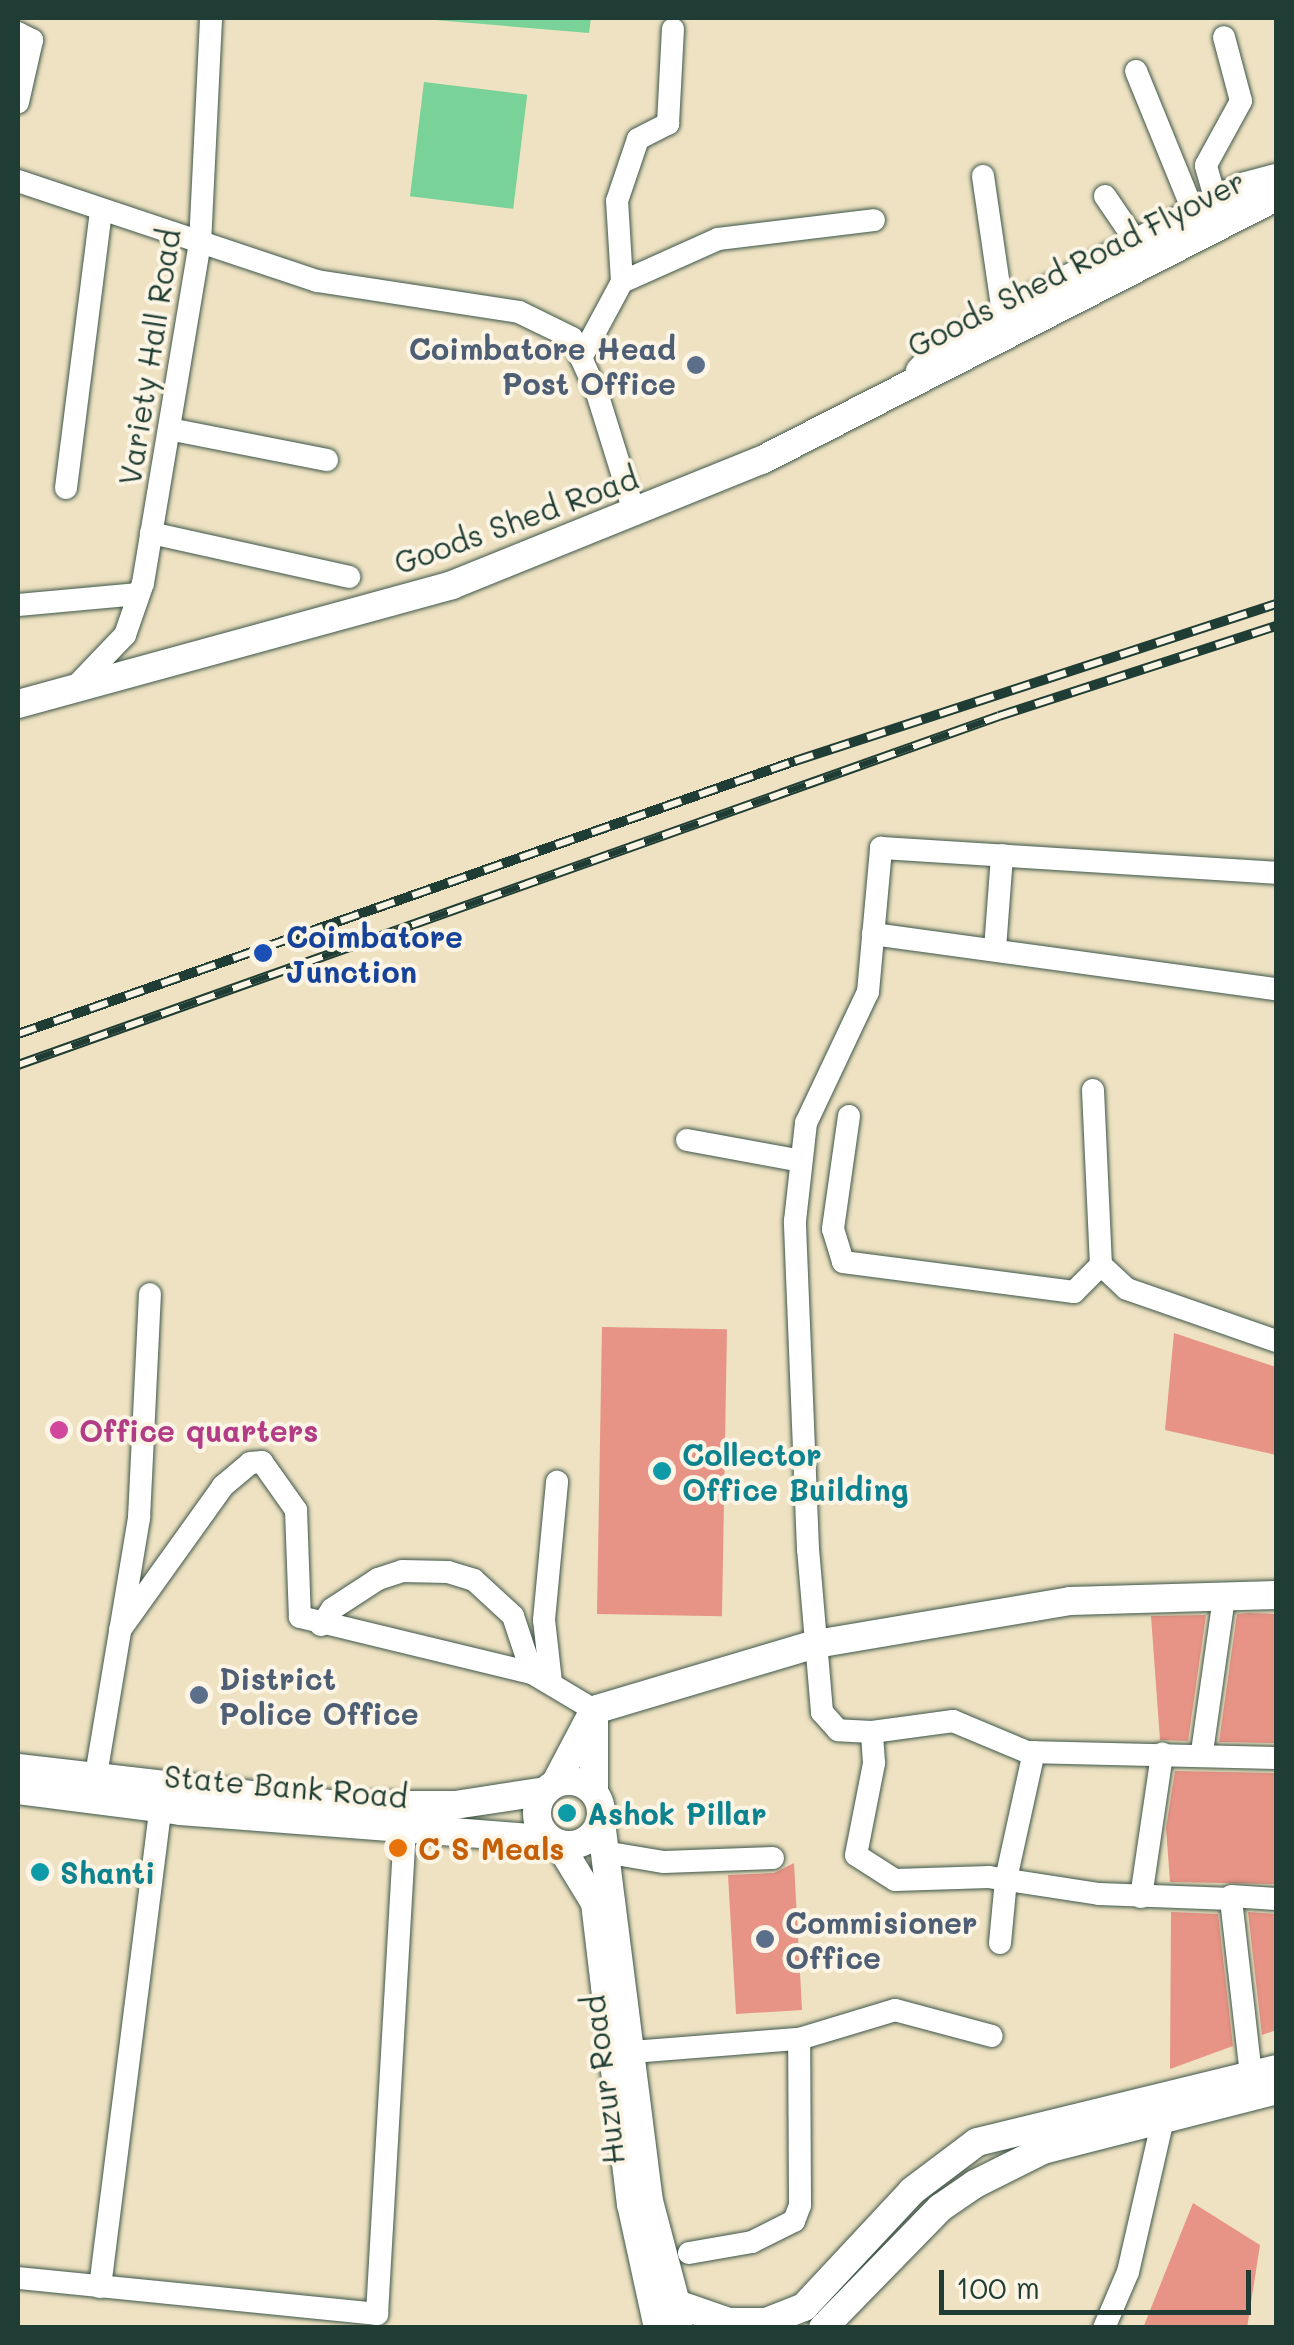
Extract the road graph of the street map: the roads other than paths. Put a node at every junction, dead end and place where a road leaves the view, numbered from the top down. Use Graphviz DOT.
graph roads {
  1 [pos="211,18"];
  2 [pos="673,29"];
  3 [pos="26,30"];
  4 [pos="1224,37"];
  5 [pos="1136,71"];
  6 [pos="18,102"];
  7 [pos="983,176"];
  8 [pos="1276,178"];
  9 [pos="18,181"];
  10 [pos="1105,196"];
  11 [pos="1276,196"];
  12 [pos="1205,207"];
  13 [pos="102,210"];
  14 [pos="1276,218"];
  15 [pos="874,220"];
  16 [pos="1137,243"];
  17 [pos="200,244"];
  18 [pos="622,282"];
  19 [pos="1003,313"];
  20 [pos="581,358"];
  21 [pos="905,386"];
  22 [pos="169,429"];
  23 [pos="328,460"];
  24 [pos="66,488"];
  25 [pos="634,512"];
  26 [pos="151,533"];
  27 [pos="349,576"];
  28 [pos="139,594"];
  29 [pos="18,605"];
  30 [pos="78,684"];
  31 [pos="18,704"];
  32 [pos="1002,855"];
  33 [pos="1276,873"];
  34 [pos="873,934"];
  35 [pos="994,949"];
  36 [pos="1276,989"];
  37 [pos="1093,1090"];
  38 [pos="848,1116"];
  39 [pos="687,1140"];
  40 [pos="802,1161"];
  41 [pos="1101,1264"];
  42 [pos="150,1294"];
  43 [pos="1276,1341"];
  44 [pos="558,1482"];
  45 [pos="1276,1596"];
  46 [pos="1224,1597"];
  47 [pos="321,1625"];
  48 [pos="120,1630"];
  49 [pos="816,1644"];
  50 [pos="542,1678"];
  51 [pos="594,1710"];
  52 [pos="872,1732"];
  53 [pos="1034,1752"];
  54 [pos="1202,1752"];
  55 [pos="1162,1754"];
  56 [pos="1276,1758"];
  57 [pos="18,1768"];
  58 [pos="95,1781"];
  59 [pos="550,1787"];
  60 [pos="18,1790"];
  61 [pos="594,1792"];
  62 [pos="160,1808"];
  63 [pos="601,1822"];
  64 [pos="405,1829"];
  65 [pos="554,1842"];
  66 [pos="604,1852"];
  67 [pos="772,1858"];
  68 [pos="1006,1879"];
  69 [pos="1231,1896"];
  70 [pos="1142,1897"];
  71 [pos="1276,1900"];
  72 [pos="1000,1943"];
  73 [pos="992,2036"];
  74 [pos="798,2039"];
  75 [pos="632,2052"];
  76 [pos="1264,2072"];
  77 [pos="1276,2090"];
  78 [pos="1164,2115"];
  79 [pos="689,2252"];
  80 [pos="18,2278"];
  81 [pos="100,2287"];
  82 [pos="679,2315"];
  83 [pos="813,2317"];
  84 [pos="658,2328"];
  85 [pos="779,2328"];
  86 [pos="1104,2328"];
  1 -- 17 [label="street, Variety Hall Road"];
  2 -- 18 [label="street"];
  3 -- 6 [label="street"];
  4 -- 12 [label="street"];
  5 -- 12 [label="street"];
  7 -- 19 [label="street"];
  8 -- 12 [label="main road"];
  9 -- 13 [label="street"];
  10 -- 16 [label="street"];
  11 -- 21 [label="main road, Goods Shed Road Flyover"];
  12 -- 16 [label="main road"];
  13 -- 17 [label="street"];
  13 -- 24 [label="street"];
  14 -- 21 [label="main road"];
  15 -- 18 [label="street"];
  16 -- 19 [label="main road"];
  17 -- 20 [label="street"];
  17 -- 22 [label="street, Variety Hall Road"];
  18 -- 20 [label="street"];
  19 -- 21 [label="main road"];
  20 -- 25 [label="street"];
  21 -- 25 [label="main road, Goods Shed Road"];
  22 -- 23 [label="street"];
  22 -- 26 [label="street, Variety Hall Road"];
  25 -- 30 [label="main road, Goods Shed Road"];
  26 -- 27 [label="street"];
  26 -- 28 [label="street, Variety Hall Road"];
  28 -- 29 [label="street"];
  28 -- 30 [label="street, Variety Hall Road"];
  30 -- 31 [label="main road, Goods Shed Road"];
  32 -- 33 [label="street"];
  32 -- 34 [label="street"];
  32 -- 35 [label="street"];
  34 -- 35 [label="street"];
  34 -- 40 [label="street"];
  35 -- 36 [label="street"];
  37 -- 41 [label="street"];
  38 -- 41 [label="street"];
  39 -- 40 [label="street"];
  40 -- 49 [label="street"];
  41 -- 43 [label="street"];
  42 -- 48 [label="street"];
  44 -- 50 [label="street"];
  45 -- 46 [label="main road"];
  46 -- 49 [label="main road"];
  46 -- 54 [label="street"];
  47 -- 48 [label="street"];
  47 -- 50 [label="street"];
  47 -- 50 [label="street"];
  48 -- 58 [label="street"];
  49 -- 51 [label="main road"];
  49 -- 52 [label="street"];
  50 -- 51 [label="street"];
  51 -- 59 [label="main road"];
  51 -- 61 [label="main road"];
  52 -- 53 [label="street"];
  52 -- 68 [label="street"];
  53 -- 55 [label="street"];
  53 -- 68 [label="street"];
  54 -- 55 [label="street"];
  54 -- 56 [label="street"];
  55 -- 70 [label="street"];
  57 -- 58 [label="main road, State Bank Road"];
  58 -- 59 [label="main road, State Bank Road"];
  59 -- 61 [label="main road"];
  59 -- 65 [label="main road"];
  60 -- 62 [label="main road, State Bank Road"];
  61 -- 63 [label="main road"];
  62 -- 64 [label="main road, State Bank Road"];
  62 -- 81 [label="street"];
  63 -- 65 [label="main road"];
  63 -- 66 [label="main road, Huzur Road"];
  64 -- 65 [label="main road, State Bank Road"];
  64 -- 81 [label="street"];
  65 -- 84 [label="main road, Huzur Road"];
  66 -- 67 [label="street"];
  66 -- 75 [label="main road, Huzur Road"];
  68 -- 70 [label="street"];
  68 -- 72 [label="street"];
  69 -- 71 [label="street"];
  70 -- 76 [label="street"];
  73 -- 74 [label="street"];
  74 -- 75 [label="street"];
  74 -- 79 [label="street"];
  75 -- 82 [label="main road, Huzur Road"];
  76 -- 83 [label="main road"];
  77 -- 78 [label="main road"];
  78 -- 83 [label="main road"];
  78 -- 86 [label="street"];
  80 -- 81 [label="street"];
  82 -- 83 [label="main road"];
  83 -- 85 [label="main road"];
}
